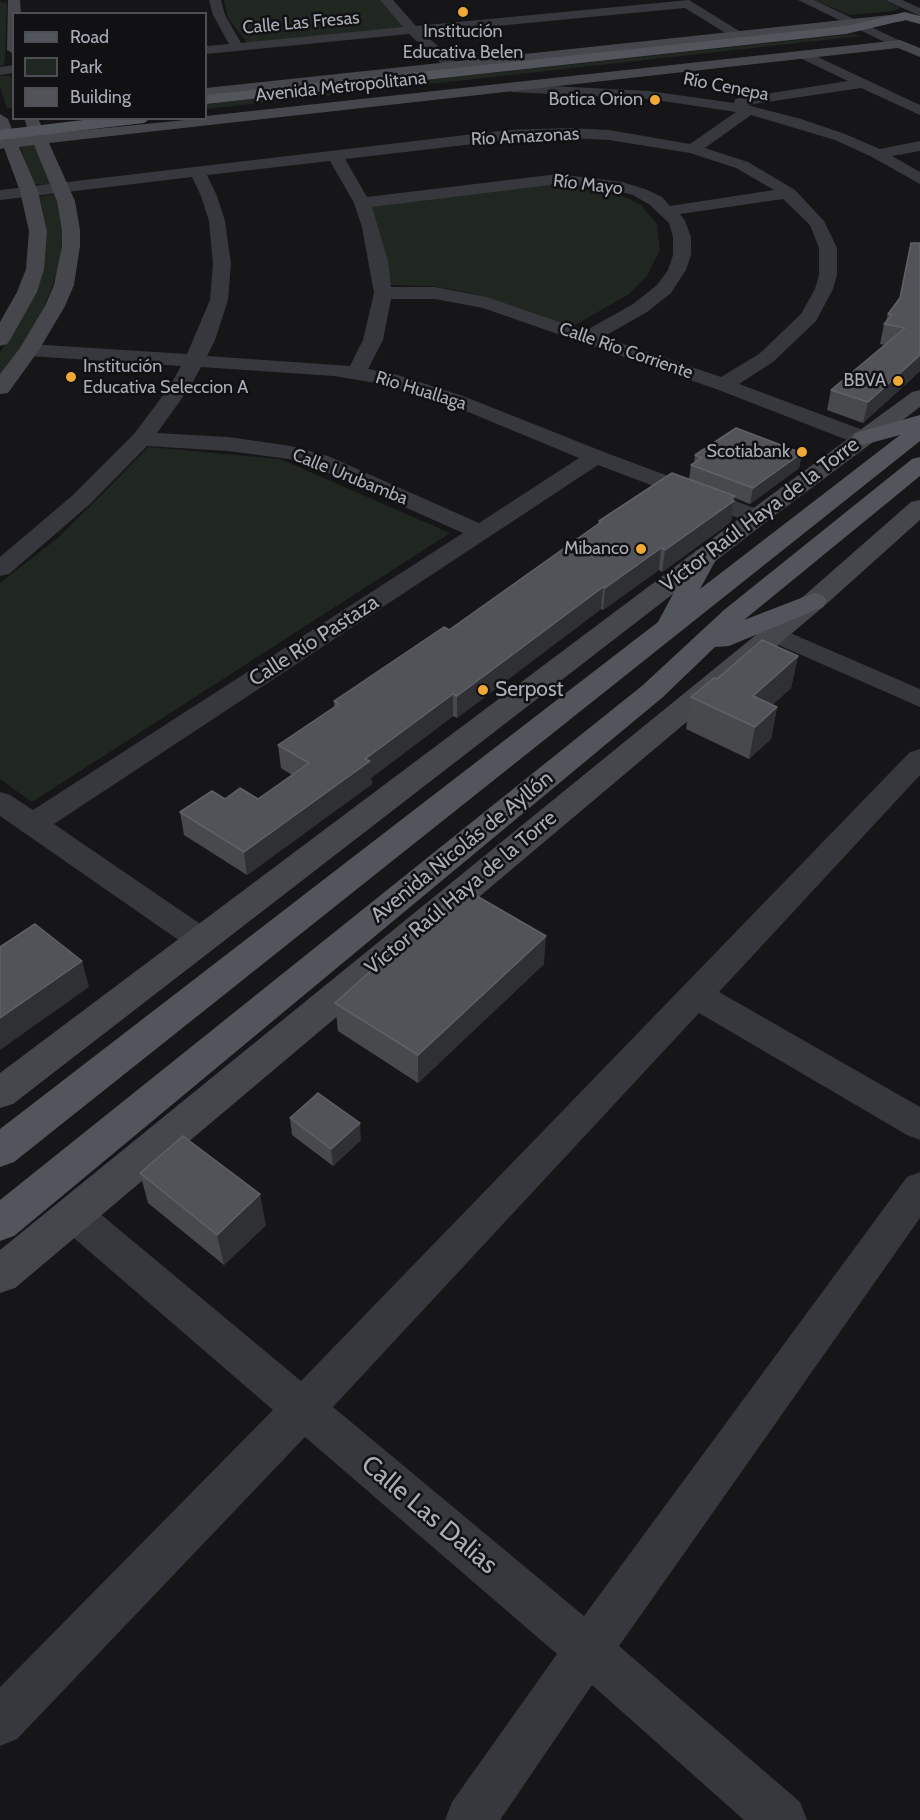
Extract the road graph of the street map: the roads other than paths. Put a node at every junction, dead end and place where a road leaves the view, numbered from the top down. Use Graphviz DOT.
graph roads {
  1 [pos="215,0"];
  2 [pos="386,0"];
  3 [pos="663,0"];
  4 [pos="804,0"];
  5 [pos="891,0"];
  6 [pos="683,2"];
  7 [pos="920,14"];
  8 [pos="219,15"];
  9 [pos="207,16"];
  10 [pos="902,17"];
  11 [pos="857,24"];
  12 [pos="410,27"];
  13 [pos="920,28"];
  14 [pos="737,34"];
  15 [pos="893,38"];
  16 [pos="920,39"];
  17 [pos="237,47"];
  18 [pos="207,50"];
  19 [pos="920,53"];
  20 [pos="806,55"];
  21 [pos="451,65"];
  22 [pos="863,83"];
  23 [pos="512,88"];
  24 [pos="207,92"];
  25 [pos="207,100"];
  26 [pos="722,105"];
  27 [pos="749,110"];
  28 [pos="920,111"];
  29 [pos="207,112"];
  30 [pos="207,112"];
  31 [pos="99,120"];
  32 [pos="113,120"];
  33 [pos="35,125"];
  34 [pos="3,127"];
  35 [pos="920,146"];
  36 [pos="693,149"];
  37 [pos="878,154"];
  38 [pos="335,156"];
  39 [pos="197,172"];
  40 [pos="920,179"];
  41 [pos="61,188"];
  42 [pos="29,191"];
  43 [pos="789,193"];
  44 [pos="0,195"];
  45 [pos="362,203"];
  46 [pos="668,211"];
  47 [pos="383,293"];
  48 [pos="588,337"];
  49 [pos="0,340"];
  50 [pos="29,350"];
  51 [pos="194,361"];
  52 [pos="357,372"];
  53 [pos="723,385"];
  54 [pos="0,388"];
  55 [pos="920,397"];
  56 [pos="920,422"];
  57 [pos="920,430"];
  58 [pos="863,438"];
  59 [pos="142,439"];
  60 [pos="596,457"];
  61 [pos="920,464"];
  62 [pos="920,507"];
  63 [pos="757,517"];
  64 [pos="480,532"];
  65 [pos="705,556"];
  66 [pos="0,569"];
  67 [pos="814,601"];
  68 [pos="663,632"];
  69 [pos="774,634"];
  70 [pos="698,649"];
  71 [pos="920,699"];
  72 [pos="920,758"];
  73 [pos="0,802"];
  74 [pos="33,824"];
  75 [pos="201,940"];
  76 [pos="695,994"];
  77 [pos="0,1093"];
  78 [pos="920,1125"];
  79 [pos="0,1150"];
  80 [pos="920,1188"];
  81 [pos="73,1214"];
  82 [pos="0,1224"];
  83 [pos="0,1275"];
  84 [pos="303,1408"];
  85 [pos="588,1650"];
  86 [pos="0,1722"];
  87 [pos="470,1820"];
  88 [pos="782,1820"];
  1 -- 8 [label="street"];
  2 -- 12 [label="street"];
  3 -- 12 [label="street, Calle Las Fresas"];
  4 -- 11 [label="street"];
  5 -- 7 [label="street"];
  6 -- 12 [label="street, Calle Las Fresas"];
  6 -- 14 [label="street"];
  7 -- 10 [label="main road"];
  8 -- 9 [label="street"];
  8 -- 17 [label="street"];
  10 -- 11 [label="street, Avenida Metropolitana"];
  11 -- 14 [label="street, Avenida Metropolitana"];
  11 -- 15 [label="street"];
  11 -- 25 [label="main road, Avenida Metropolitana"];
  12 -- 17 [label="street, Calle Las Fresas"];
  12 -- 21 [label="street"];
  13 -- 15 [label="main road, Avenida Metropolitana"];
  14 -- 21 [label="street, Avenida Metropolitana"];
  15 -- 16 [label="main road"];
  15 -- 19 [label="street"];
  15 -- 20 [label="street, Avenida Metropolitana"];
  15 -- 29 [label="main road, Avenida Metropolitana"];
  17 -- 18 [label="street, Calle Las Fresas"];
  20 -- 22 [label="street"];
  20 -- 23 [label="street, Avenida Metropolitana"];
  21 -- 24 [label="street, Avenida Metropolitana"];
  22 -- 26 [label="street"];
  22 -- 28 [label="street"];
  23 -- 26 [label="street, Río Cenepa"];
  23 -- 30 [label="street, Avenida Metropolitana"];
  26 -- 27 [label="street, Río Cenepa"];
  27 -- 36 [label="street"];
  27 -- 37 [label="street, Río Cenepa"];
  31 -- 33 [label="street, Avenida Metropolitana"];
  32 -- 33 [label="main road, Avenida Metropolitana"];
  33 -- 34 [label="street, Avenida Metropolitana"];
  33 -- 34 [label="main road, Avenida Metropolitana"];
  33 -- 41 [label="street"];
  34 -- 42 [label="street"];
  35 -- 37 [label="street"];
  36 -- 38 [label="street, Río Amazonas"];
  36 -- 43 [label="street, Río Amazonas"];
  37 -- 40 [label="street, Río Cenepa"];
  38 -- 39 [label="street, Río Amazonas"];
  38 -- 45 [label="street"];
  39 -- 41 [label="street, Río Amazonas"];
  39 -- 51 [label="street"];
  41 -- 42 [label="street, Río Amazonas"];
  41 -- 50 [label="street"];
  42 -- 44 [label="street, Río Amazonas"];
  42 -- 49 [label="street"];
  43 -- 46 [label="street"];
  43 -- 53 [label="street, Río Amazonas"];
  45 -- 46 [label="street, Río Mayo"];
  45 -- 47 [label="street"];
  46 -- 48 [label="street, Río Mayo"];
  47 -- 48 [label="street, Calle Río Corriente"];
  47 -- 52 [label="street"];
  48 -- 53 [label="street, Calle Río Corriente"];
  50 -- 51 [label="street, Rio Huallaga"];
  50 -- 54 [label="street"];
  51 -- 52 [label="street, Rio Huallaga"];
  51 -- 59 [label="street"];
  52 -- 60 [label="street, Rio Huallaga"];
  53 -- 58 [label="street, Calle Río Corriente"];
  55 -- 58 [label="street, Víctor Raúl Haya de la Torre"];
  56 -- 58 [label="main road"];
  57 -- 68 [label="main road"];
  58 -- 63 [label="street, Víctor Raúl Haya de la Torre"];
  59 -- 64 [label="street, Calle Urubamba"];
  59 -- 66 [label="street"];
  60 -- 63 [label="street, Rio Huallaga"];
  60 -- 64 [label="street, Calle Río Pastaza"];
  61 -- 70 [label="main road, Avenida Nicolás de Ayllón"];
  62 -- 67 [label="street, Víctor Raúl Haya de la Torre"];
  63 -- 65 [label="street, Víctor Raúl Haya de la Torre"];
  64 -- 74 [label="street, Calle Río Pastaza"];
  65 -- 68 [label="main road"];
  65 -- 75 [label="street, Víctor Raúl Haya de la Torre"];
  67 -- 69 [label="street, Víctor Raúl Haya de la Torre"];
  67 -- 70 [label="main road"];
  68 -- 79 [label="main road"];
  69 -- 71 [label="street"];
  69 -- 81 [label="street, Víctor Raúl Haya de la Torre"];
  70 -- 82 [label="main road, Avenida Nicolás de Ayllón"];
  72 -- 76 [label="street"];
  73 -- 74 [label="street"];
  74 -- 75 [label="street"];
  75 -- 77 [label="street, Víctor Raúl Haya de la Torre"];
  76 -- 78 [label="street"];
  76 -- 84 [label="street"];
  80 -- 85 [label="street"];
  81 -- 83 [label="street, Víctor Raúl Haya de la Torre"];
  81 -- 84 [label="street, Calle Las Dalias"];
  84 -- 85 [label="street, Calle Las Dalias"];
  84 -- 86 [label="street"];
  85 -- 87 [label="street"];
  85 -- 88 [label="street, Calle Las Dalias"];
}
